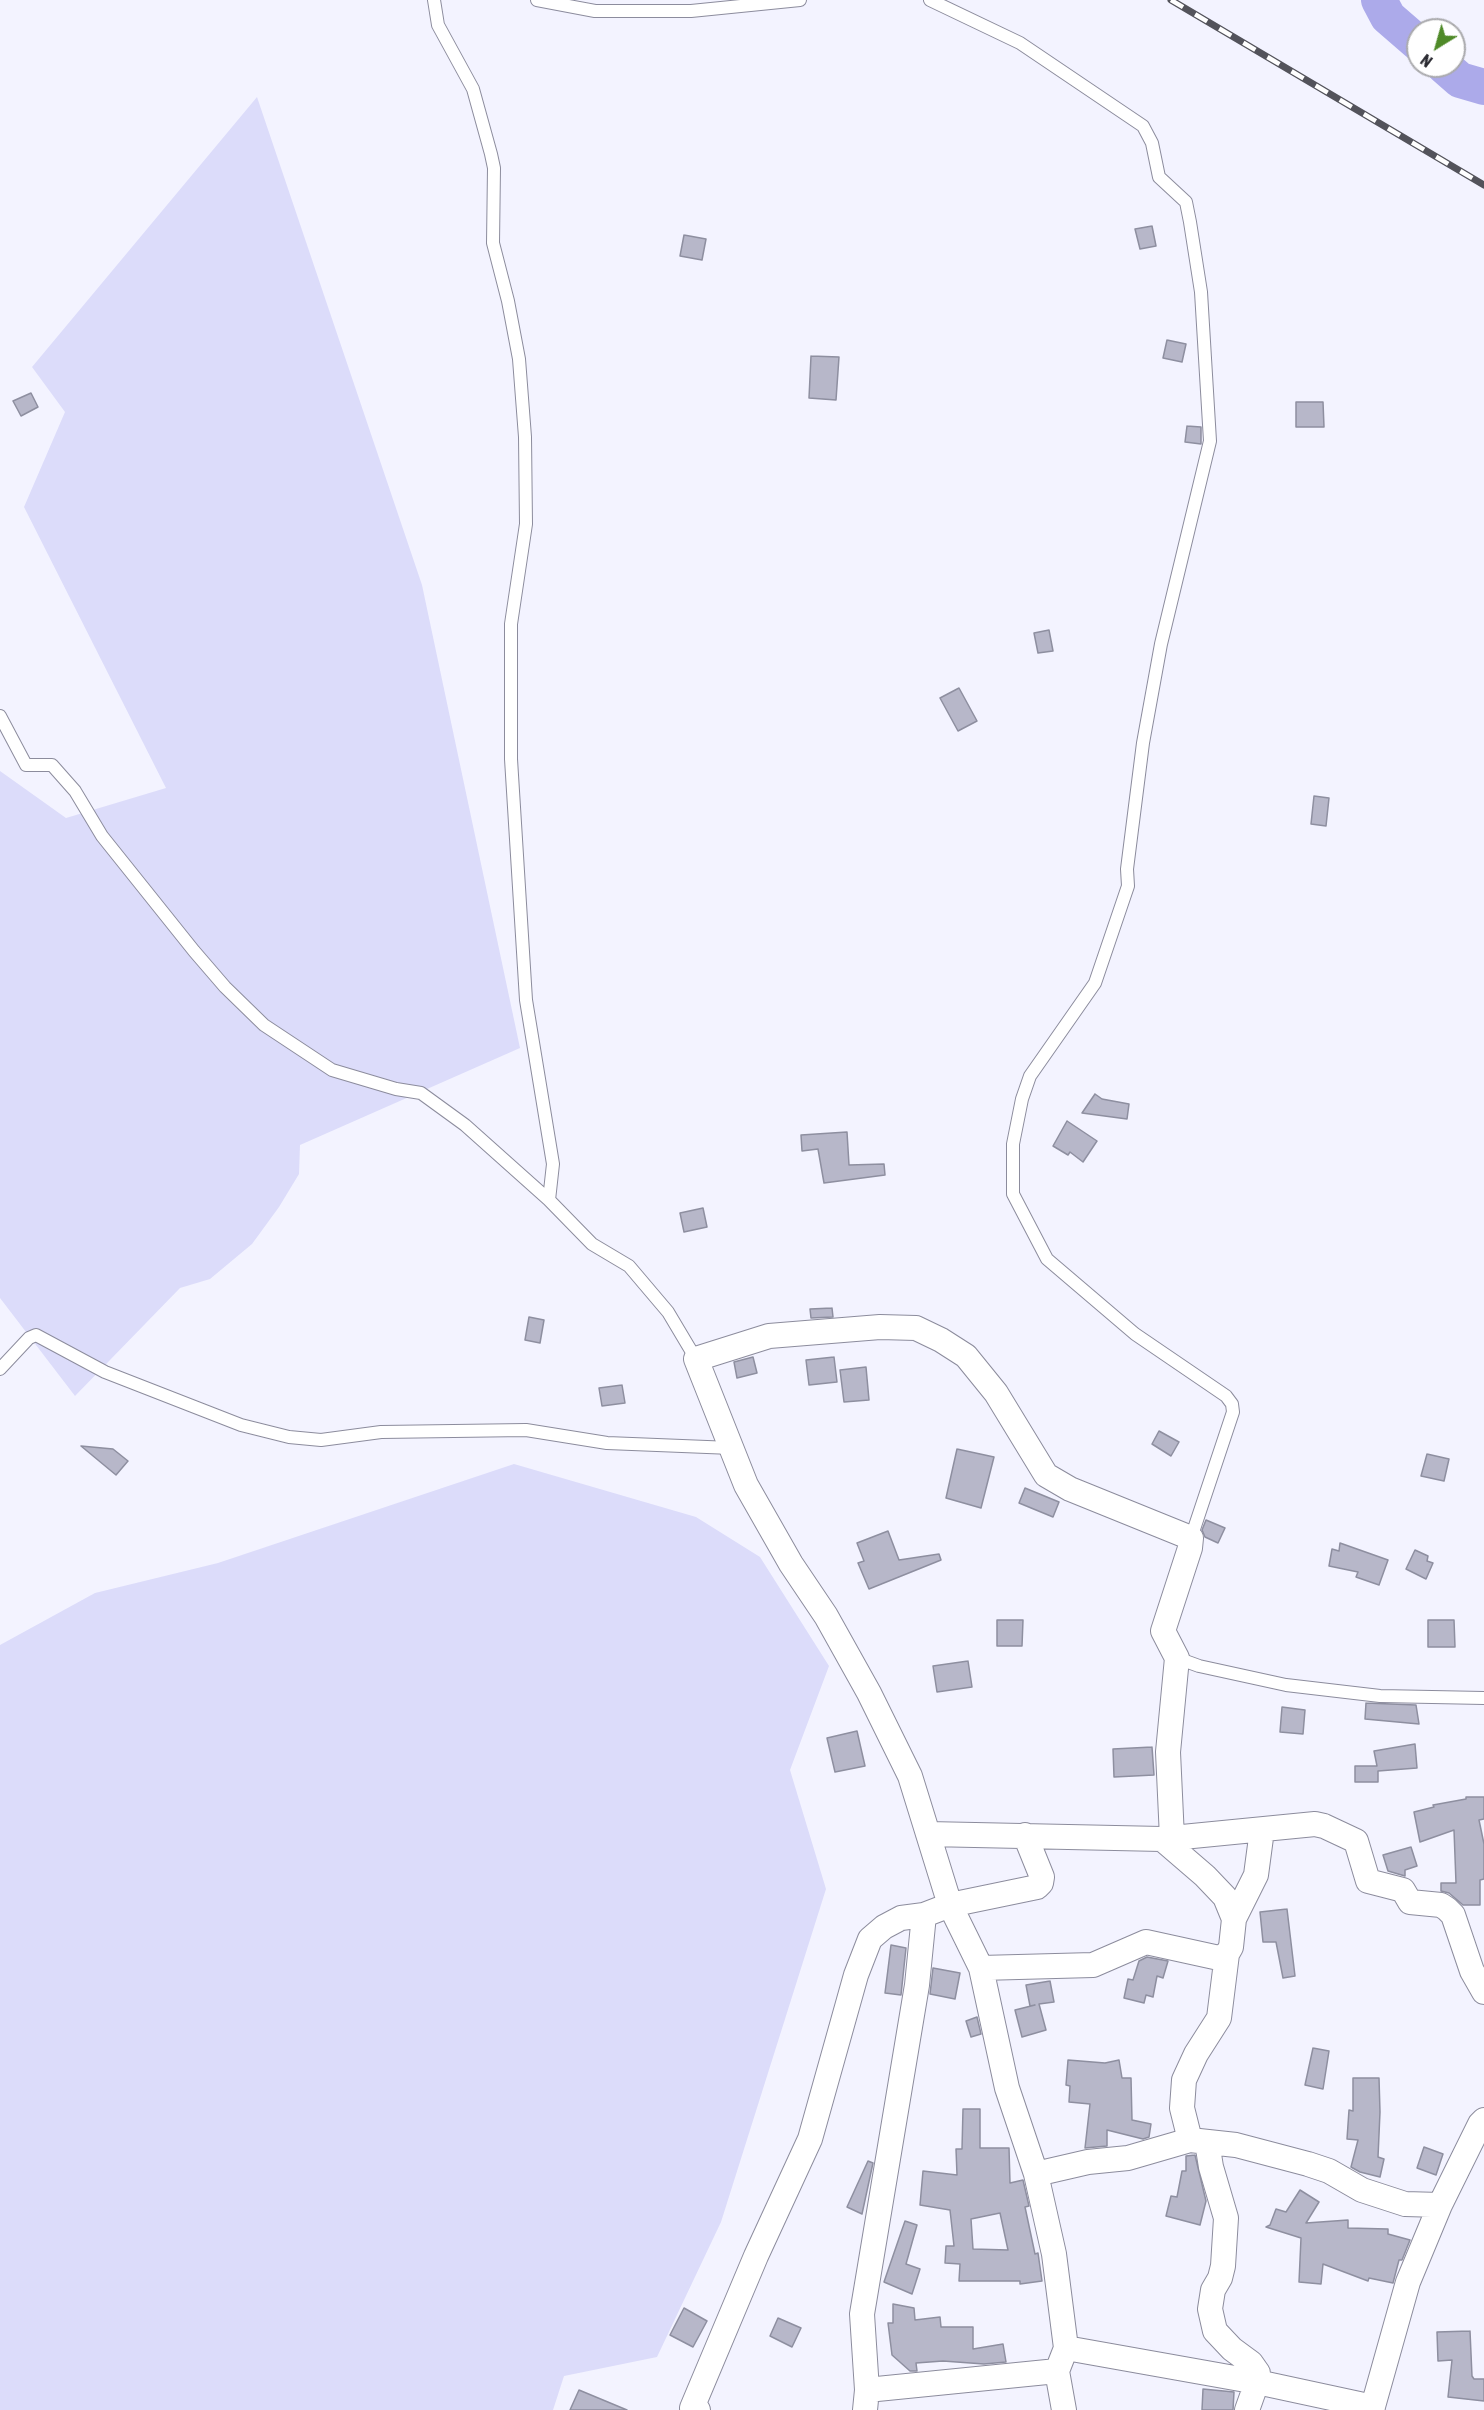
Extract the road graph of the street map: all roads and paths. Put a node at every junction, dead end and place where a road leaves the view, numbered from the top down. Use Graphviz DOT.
graph roads {
  1 [pos="434,0"];
  2 [pos="537,0"];
  3 [pos="800,0"];
  4 [pos="930,0"];
  5 [pos="0,716"];
  6 [pos="549,1200"];
  7 [pos="696,1359"];
  8 [pos="0,1369"];
  9 [pos="732,1448"];
  10 [pos="1191,1538"];
  11 [pos="1177,1658"];
  12 [pos="1484,1698"];
  13 [pos="1262,1830"];
  14 [pos="927,1834"];
  15 [pos="1025,1835"];
  16 [pos="1167,1838"];
  17 [pos="950,1905"];
  18 [pos="924,1915"];
  19 [pos="1234,1919"];
  20 [pos="1227,1954"];
  21 [pos="981,1968"];
  22 [pos="1484,1992"];
  23 [pos="1484,2120"];
  24 [pos="1198,2141"];
  25 [pos="1036,2174"];
  26 [pos="1440,2205"];
  27 [pos="1066,2348"];
  28 [pos="1057,2371"];
  29 [pos="1257,2382"];
  30 [pos="866,2400"];
  31 [pos="1373,2408"];
  32 [pos="698,2410"];
  33 [pos="1064,2410"];
  34 [pos="1247,2410"];
  1 -- 6 [label="lane"];
  2 -- 3 [label="lane"];
  4 -- 10 [label="lane"];
  5 -- 6 [label="lane"];
  6 -- 7 [label="lane"];
  7 -- 9 [label="street"];
  7 -- 10 [label="street"];
  8 -- 9 [label="lane"];
  9 -- 14 [label="street"];
  10 -- 11 [label="street"];
  11 -- 12 [label="lane"];
  11 -- 16 [label="street"];
  13 -- 16 [label="street"];
  13 -- 19 [label="street"];
  13 -- 22 [label="street"];
  14 -- 15 [label="street"];
  14 -- 17 [label="street"];
  15 -- 16 [label="street"];
  15 -- 17 [label="street"];
  16 -- 19 [label="street"];
  17 -- 18 [label="street"];
  17 -- 21 [label="street"];
  18 -- 30 [label="street"];
  18 -- 32 [label="street"];
  19 -- 20 [label="street"];
  20 -- 21 [label="street"];
  20 -- 24 [label="street"];
  21 -- 25 [label="street"];
  23 -- 26 [label="street"];
  24 -- 25 [label="street"];
  24 -- 26 [label="street"];
  24 -- 29 [label="street"];
  25 -- 27 [label="street"];
  26 -- 31 [label="street"];
  27 -- 28 [label="street"];
  27 -- 29 [label="street"];
  28 -- 30 [label="street"];
  28 -- 33 [label="street"];
  29 -- 31 [label="street"];
  29 -- 34 [label="street"];
}
